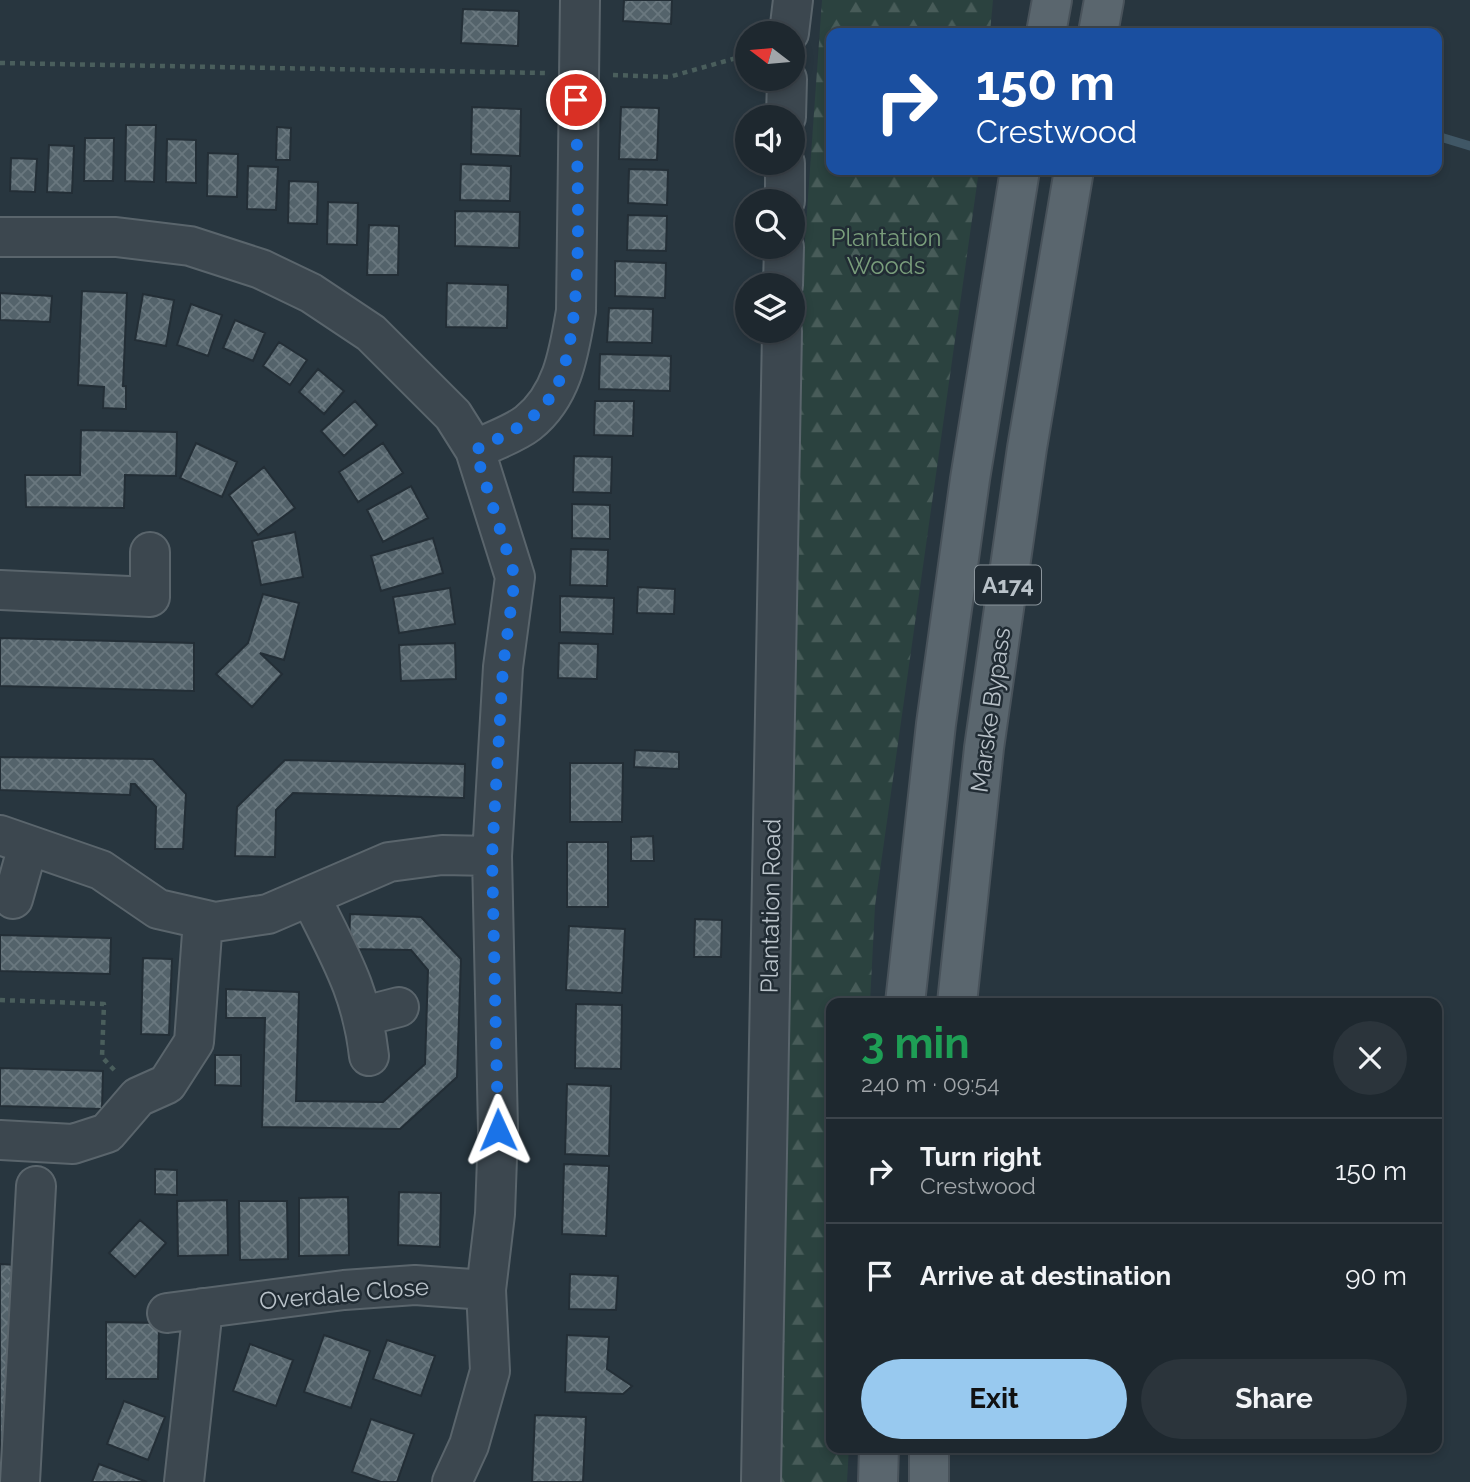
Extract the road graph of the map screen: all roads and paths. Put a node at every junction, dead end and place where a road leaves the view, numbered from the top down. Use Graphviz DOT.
graph roads {
  1 [pos="580,0"];
  2 [pos="793,0"];
  3 [pos="1052,0"];
  4 [pos="1104,0"];
  5 [pos="790,21"];
  6 [pos="1047,28"];
  7 [pos="1099,28"];
  8 [pos="735,58"];
  9 [pos="0,63"];
  10 [pos="577,74"];
  11 [pos="1019,175"];
  12 [pos="1073,175"];
  13 [pos="0,237"];
  14 [pos="782,343"];
  15 [pos="475,450"];
  16 [pos="150,552"];
  17 [pos="0,590"];
  18 [pos="14,840"];
  19 [pos="492,856"];
  20 [pos="311,898"];
  21 [pos="13,899"];
  22 [pos="202,920"];
  23 [pos="906,998"];
  24 [pos="958,998"];
  25 [pos="0,1000"];
  26 [pos="369,1056"];
  27 [pos="138,1097"];
  28 [pos="0,1140"];
  29 [pos="36,1186"];
  30 [pos="486,1290"];
  31 [pos="879,1453"];
  32 [pos="929,1453"];
  33 [pos="20,1482"];
  34 [pos="184,1482"];
  35 [pos="452,1482"];
  36 [pos="761,1482"];
  37 [pos="878,1482"];
  38 [pos="929,1482"];
  1 -- 10 [label="street"];
  2 -- 5 [label="street"];
  3 -- 6 [label="main road"];
  4 -- 7 [label="main road"];
  8 -- 10 [label="path"];
  9 -- 10 [label="path"];
  10 -- 15 [label="street"];
  11 -- 23 [label="main road, A174"];
  12 -- 24 [label="main road, Marske Bypass / A174"];
  13 -- 15 [label="street"];
  14 -- 36 [label="street, Plantation Road"];
  15 -- 19 [label="street"];
  16 -- 17 [label="street"];
  18 -- 21 [label="street"];
  18 -- 22 [label="street"];
  19 -- 20 [label="street"];
  19 -- 30 [label="street"];
  20 -- 22 [label="street"];
  20 -- 26 [label="street"];
  22 -- 27 [label="street"];
  25 -- 27 [label="path"];
  27 -- 28 [label="street"];
  29 -- 33 [label="street"];
  30 -- 34 [label="street, Overdale Close"];
  30 -- 35 [label="street"];
  31 -- 37 [label="main road"];
  32 -- 38 [label="main road"];
}
